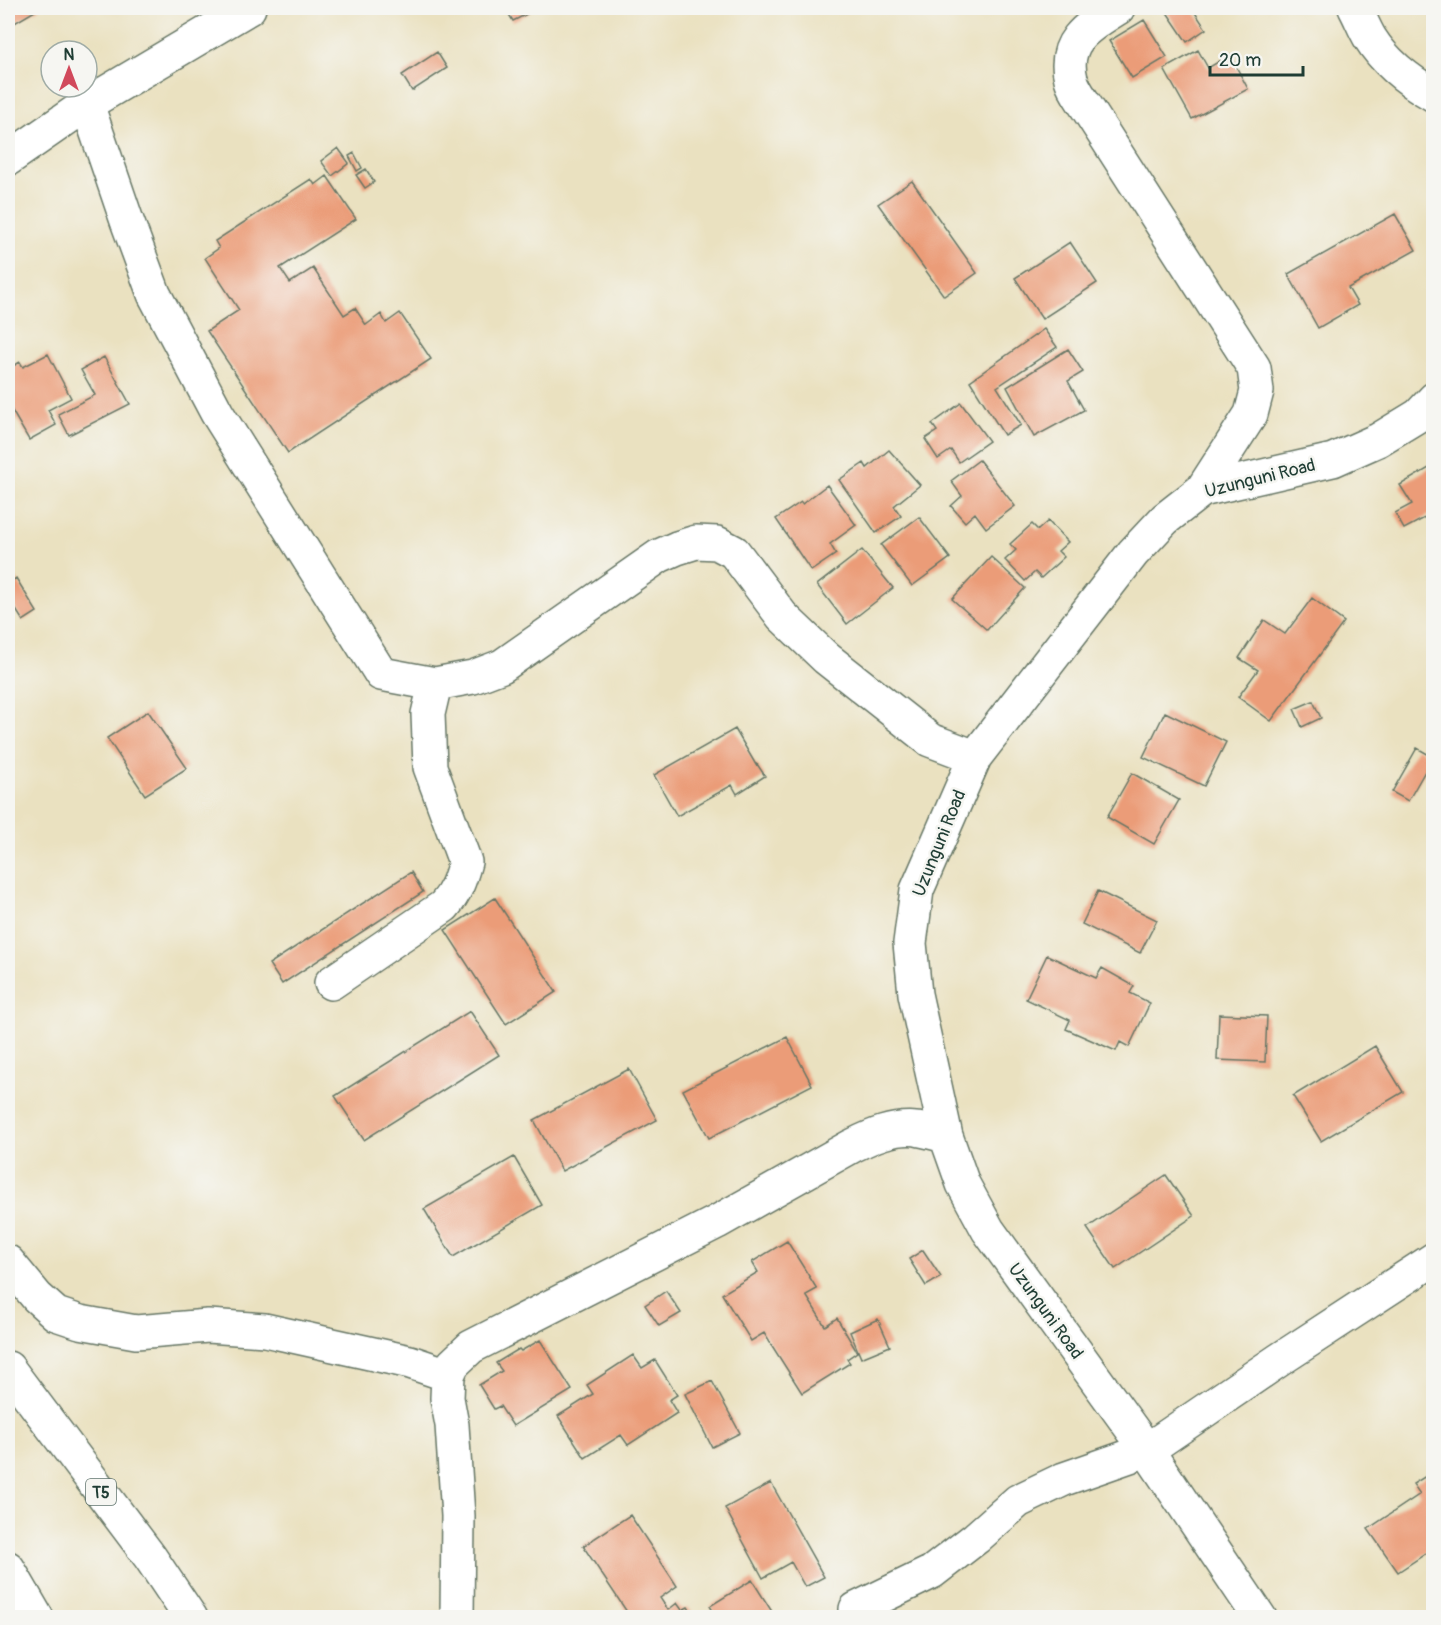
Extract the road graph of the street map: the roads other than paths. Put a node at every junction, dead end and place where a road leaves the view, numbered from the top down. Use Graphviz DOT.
graph roads {
  1 [pos="249,8"];
  2 [pos="1118,8"];
  3 [pos="1355,8"];
  4 [pos="1434,95"];
  5 [pos="87,105"];
  6 [pos="8,159"];
  7 [pos="1434,399"];
  8 [pos="1202,490"];
  9 [pos="435,684"];
  10 [pos="975,757"];
  11 [pos="331,983"];
  12 [pos="946,1136"];
  13 [pos="1434,1259"];
  14 [pos="8,1262"];
  15 [pos="8,1368"];
  16 [pos="448,1375"];
  17 [pos="1147,1450"];
  18 [pos="8,1568"];
  19 [pos="856,1609"];
  20 [pos="37,1617"];
  21 [pos="191,1617"];
  22 [pos="457,1617"];
  23 [pos="1260,1617"];
  1 -- 5 [label="main road"];
  2 -- 8 [label="main road"];
  3 -- 4 [label="main road"];
  5 -- 6 [label="main road"];
  5 -- 9 [label="main road"];
  7 -- 8 [label="main road, Uzunguni Road"];
  8 -- 10 [label="main road, Uzunguni Road"];
  9 -- 10 [label="main road"];
  9 -- 11 [label="main road"];
  10 -- 12 [label="main road, Uzunguni Road"];
  12 -- 16 [label="main road"];
  12 -- 17 [label="main road, Uzunguni Road"];
  13 -- 17 [label="main road"];
  14 -- 16 [label="main road"];
  15 -- 21 [label="main road, T5"];
  16 -- 22 [label="main road"];
  17 -- 19 [label="main road"];
  17 -- 23 [label="main road, Uzunguni Road"];
  18 -- 20 [label="main road"];
}
